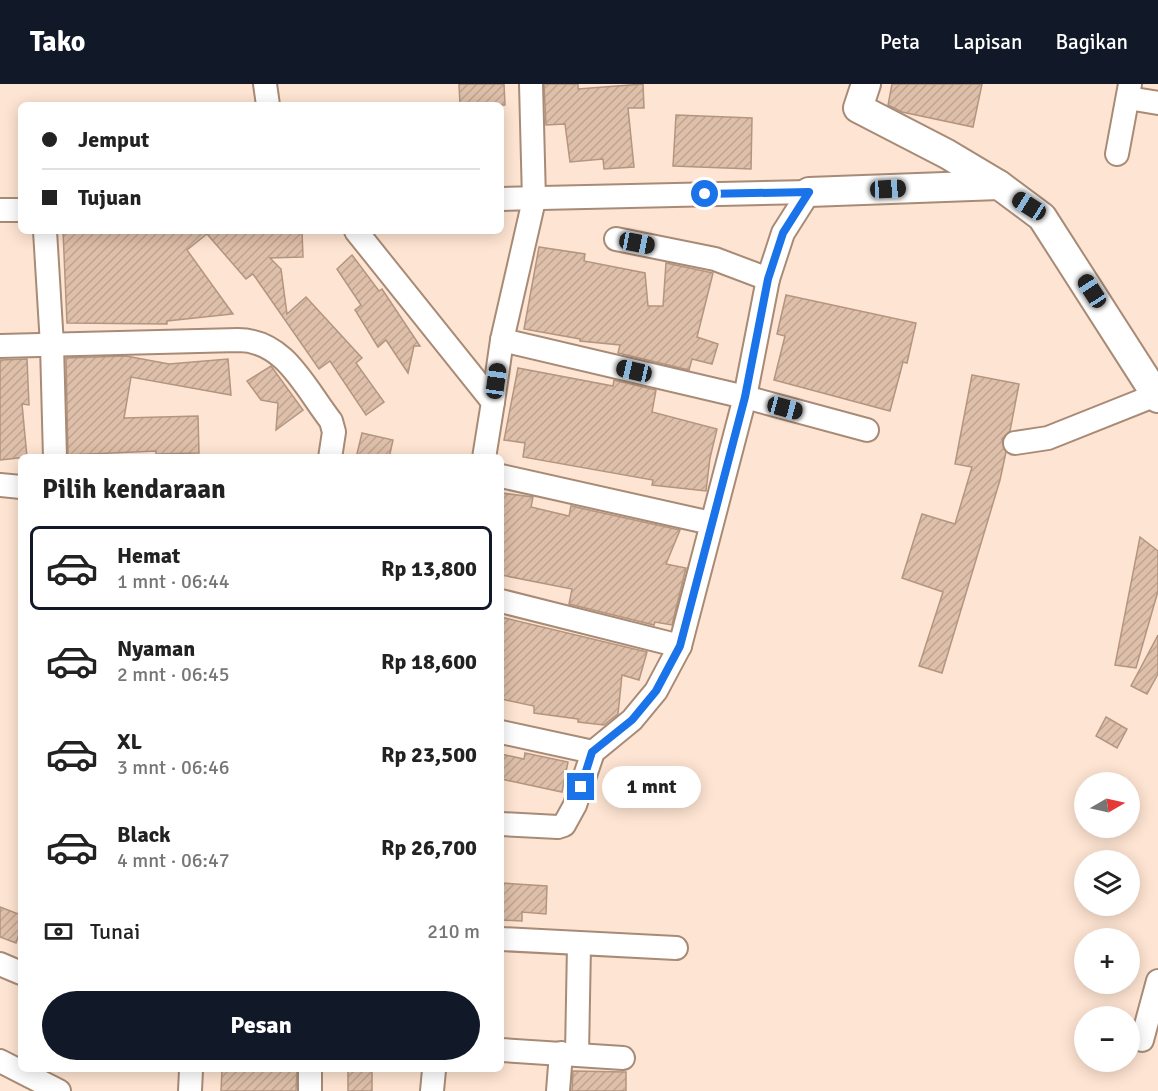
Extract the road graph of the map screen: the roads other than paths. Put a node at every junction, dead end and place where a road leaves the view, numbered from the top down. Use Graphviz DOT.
graph roads {
  1 [pos="265,84"];
  2 [pos="531,84"];
  3 [pos="866,84"];
  4 [pos="1129,91"];
  5 [pos="268,102"];
  6 [pos="1158,103"];
  7 [pos="1117,154"];
  8 [pos="999,184"];
  9 [pos="809,192"];
  10 [pos="504,199"];
  11 [pos="534,200"];
  12 [pos="0,210"];
  13 [pos="18,210"];
  14 [pos="45,234"];
  15 [pos="358,234"];
  16 [pos="616,239"];
  17 [pos="768,279"];
  18 [pos="502,340"];
  19 [pos="52,345"];
  20 [pos="0,346"];
  21 [pos="745,397"];
  22 [pos="1157,397"];
  23 [pos="493,402"];
  24 [pos="867,430"];
  25 [pos="1015,443"];
  26 [pos="55,454"];
  27 [pos="331,454"];
  28 [pos="485,454"];
  29 [pos="504,477"];
  30 [pos="0,485"];
  31 [pos="18,487"];
  32 [pos="711,523"];
  33 [pos="504,602"];
  34 [pos="680,646"];
  35 [pos="504,733"];
  36 [pos="592,752"];
  37 [pos="504,824"];
  38 [pos="504,939"];
  39 [pos="579,945"];
  40 [pos="676,948"];
  41 [pos="0,964"];
  42 [pos="18,972"];
  43 [pos="1158,981"];
  44 [pos="1142,1040"];
  45 [pos="504,1050"];
  46 [pos="569,1053"];
  47 [pos="623,1058"];
  48 [pos="0,1061"];
  49 [pos="18,1070"];
  50 [pos="22,1072"];
  51 [pos="191,1072"];
  52 [pos="310,1072"];
  53 [pos="434,1072"];
  54 [pos="59,1091"];
  55 [pos="190,1091"];
  56 [pos="310,1091"];
  57 [pos="432,1091"];
  58 [pos="558,1091"];
  1 -- 5 [label="street"];
  2 -- 11 [label="street"];
  3 -- 8 [label="street"];
  4 -- 6 [label="street"];
  4 -- 7 [label="street"];
  8 -- 9 [label="street"];
  8 -- 22 [label="street"];
  9 -- 11 [label="street"];
  9 -- 17 [label="street"];
  10 -- 11 [label="street"];
  11 -- 18 [label="street"];
  12 -- 13 [label="street"];
  14 -- 19 [label="street"];
  15 -- 23 [label="street"];
  16 -- 17 [label="street"];
  17 -- 21 [label="street"];
  18 -- 21 [label="street"];
  18 -- 23 [label="street"];
  19 -- 20 [label="street"];
  19 -- 26 [label="street"];
  19 -- 27 [label="street"];
  21 -- 24 [label="street"];
  21 -- 32 [label="street"];
  22 -- 25 [label="street"];
  23 -- 28 [label="street"];
  29 -- 32 [label="street"];
  30 -- 31 [label="street"];
  32 -- 34 [label="street"];
  33 -- 34 [label="street"];
  34 -- 36 [label="street"];
  35 -- 36 [label="street"];
  36 -- 37 [label="street"];
  38 -- 39 [label="street"];
  39 -- 40 [label="street"];
  39 -- 46 [label="street"];
  41 -- 42 [label="street"];
  43 -- 44 [label="street"];
  45 -- 46 [label="street"];
  46 -- 47 [label="street"];
  46 -- 58 [label="street"];
  48 -- 49 [label="street"];
  50 -- 54 [label="street"];
  51 -- 55 [label="street"];
  52 -- 56 [label="street"];
  53 -- 57 [label="street"];
}
